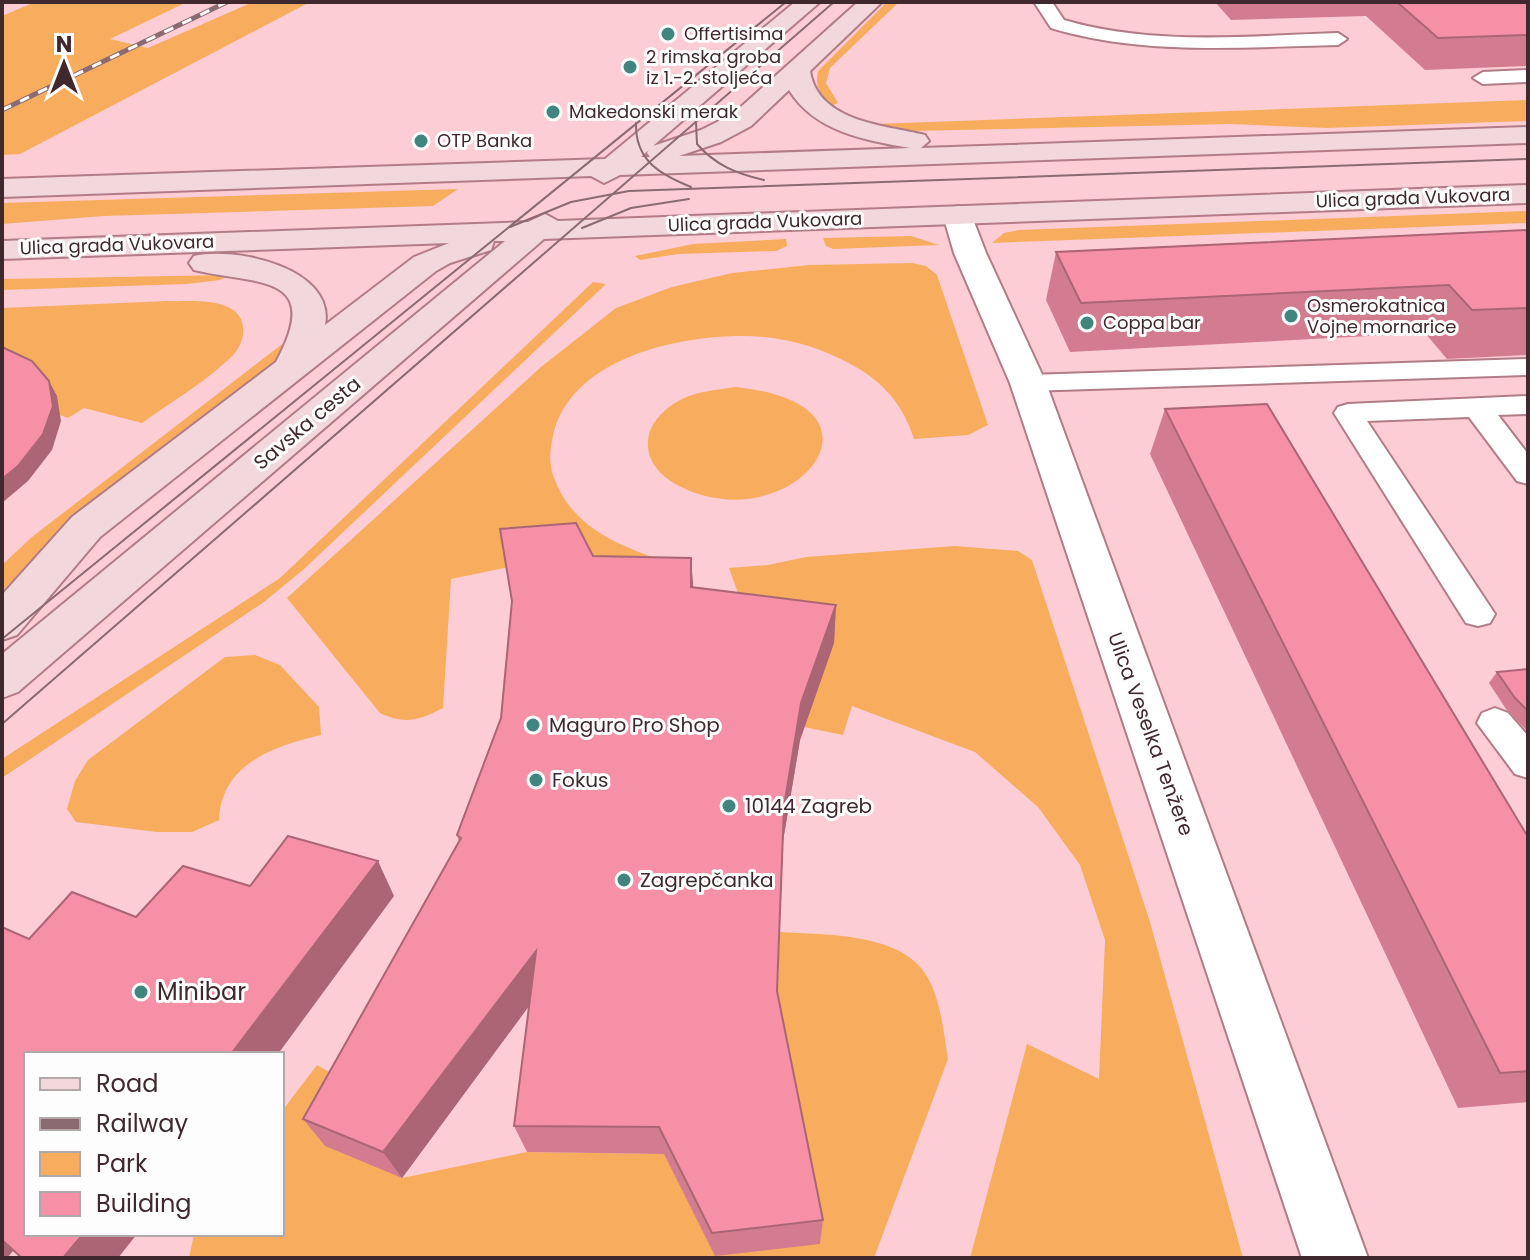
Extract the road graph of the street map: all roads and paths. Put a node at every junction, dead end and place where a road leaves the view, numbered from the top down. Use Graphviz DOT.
graph roads {
  1 [pos="809,2"];
  2 [pos="871,2"];
  3 [pos="1043,2"];
  4 [pos="1338,39"];
  5 [pos="797,69"];
  6 [pos="1528,76"];
  7 [pos="1483,78"];
  8 [pos="1528,135"];
  9 [pos="1008,154"];
  10 [pos="613,167"];
  11 [pos="2,188"];
  12 [pos="1528,194"];
  13 [pos="958,215"];
  14 [pos="537,230"];
  15 [pos="80,247"];
  16 [pos="2,250"];
  17 [pos="1528,367"];
  18 [pos="289,369"];
  19 [pos="1028,383"];
  20 [pos="1528,405"];
  21 [pos="1477,408"];
  22 [pos="1528,474"];
  23 [pos="1478,614"];
  24 [pos="2,624"];
  25 [pos="2,680"];
  26 [pos="1495,723"];
  27 [pos="1528,763"];
  28 [pos="1335,1258"];
  1 -- 10 [label="main road, Savska cesta"];
  2 -- 5 [label="main road, Savska cesta"];
  3 -- 4 [label="lane"];
  5 -- 9 [label="main road"];
  5 -- 10 [label="main road, Savska cesta"];
  6 -- 7 [label="lane"];
  8 -- 9 [label="main road"];
  9 -- 10 [label="main road"];
  10 -- 11 [label="main road"];
  10 -- 14 [label="main road, Savska cesta"];
  12 -- 13 [label="main road, Ulica grada Vukovara"];
  13 -- 14 [label="main road, Ulica grada Vukovara"];
  13 -- 19 [label="street, Ulica Veselka Tenžere"];
  14 -- 15 [label="main road, Ulica grada Vukovara"];
  14 -- 18 [label="main road"];
  14 -- 25 [label="main road, Savska cesta"];
  15 -- 16 [label="main road, Ulica grada Vukovara"];
  15 -- 18 [label="main road"];
  17 -- 19 [label="lane"];
  18 -- 24 [label="main road"];
  19 -- 28 [label="street, Ulica Veselka Tenžere"];
  20 -- 21 [label="lane"];
  21 -- 22 [label="lane"];
  21 -- 23 [label="lane"];
  26 -- 27 [label="lane"];
}
